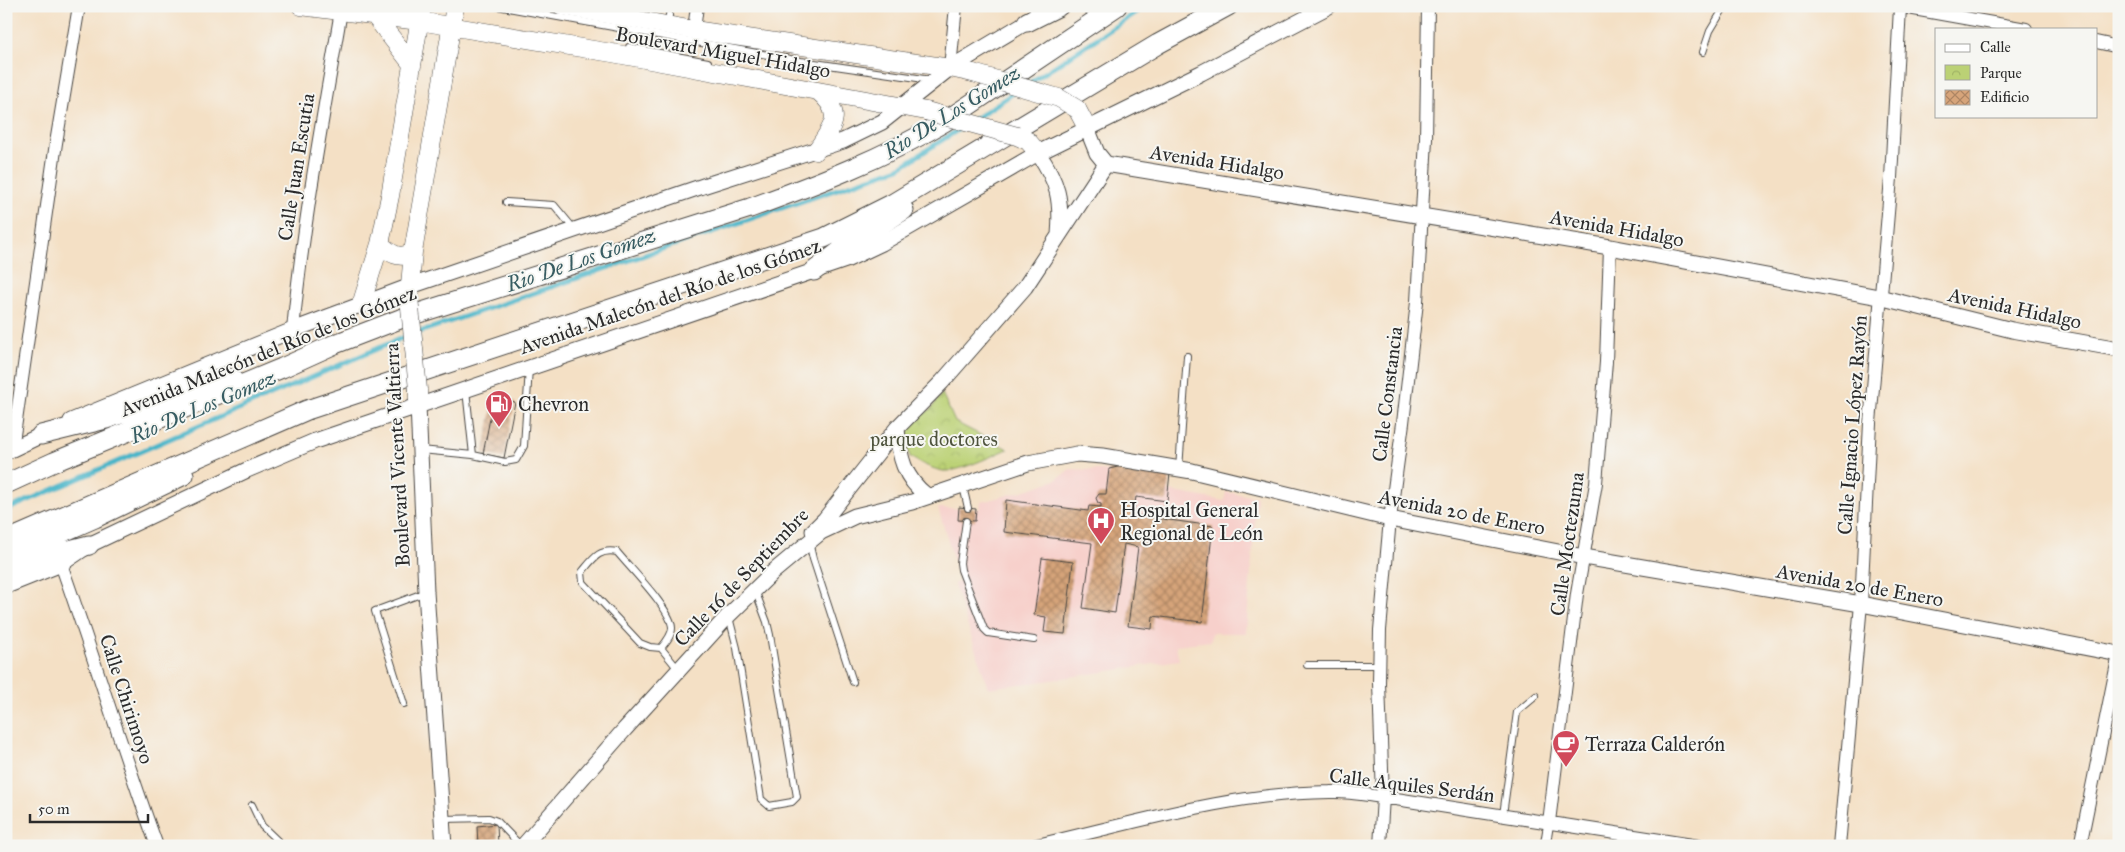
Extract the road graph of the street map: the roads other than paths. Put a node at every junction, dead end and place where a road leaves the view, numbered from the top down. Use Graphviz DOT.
graph roads {
  1 [pos="79,6"];
  2 [pos="301,6"];
  3 [pos="497,6"];
  4 [pos="562,6"];
  5 [pos="670,6"];
  6 [pos="696,6"];
  7 [pos="956,6"];
  8 [pos="1045,6"];
  9 [pos="1059,6"];
  10 [pos="1117,6"];
  11 [pos="1228,6"];
  12 [pos="1329,6"];
  13 [pos="1428,6"];
  14 [pos="1724,6"];
  15 [pos="1898,7"];
  16 [pos="392,10"];
  17 [pos="342,11"];
  18 [pos="420,14"];
  19 [pos="374,15"];
  20 [pos="453,18"];
  21 [pos="1027,22"];
  22 [pos="668,26"];
  23 [pos="2020,28"];
  24 [pos="694,30"];
  25 [pos="539,33"];
  26 [pos="2098,42"];
  27 [pos="2119,46"];
  28 [pos="625,47"];
  29 [pos="1703,52"];
  30 [pos="411,63"];
  31 [pos="720,64"];
  32 [pos="950,68"];
  33 [pos="758,72"];
  34 [pos="935,80"];
  35 [pos="818,91"];
  36 [pos="907,103"];
  37 [pos="1087,128"];
  38 [pos="1010,136"];
  39 [pos="816,151"];
  40 [pos="1038,152"];
  41 [pos="1106,164"];
  42 [pos="506,202"];
  43 [pos="1421,215"];
  44 [pos="575,230"];
  45 [pos="1059,237"];
  46 [pos="380,244"];
  47 [pos="1610,247"];
  48 [pos="414,252"];
  49 [pos="814,271"];
  50 [pos="408,292"];
  51 [pos="1879,298"];
  52 [pos="361,305"];
  53 [pos="293,330"];
  54 [pos="2119,349"];
  55 [pos="1187,356"];
  56 [pos="282,368"];
  57 [pos="529,368"];
  58 [pos="466,389"];
  59 [pos="418,398"];
  60 [pos="897,428"];
  61 [pos="41,434"];
  62 [pos="222,446"];
  63 [pos="421,450"];
  64 [pos="9,451"];
  65 [pos="473,455"];
  66 [pos="1179,468"];
  67 [pos="6,484"];
  68 [pos="962,485"];
  69 [pos="928,496"];
  70 [pos="968,508"];
  71 [pos="1390,519"];
  72 [pos="966,520"];
  73 [pos="6,541"];
  74 [pos="809,541"];
  75 [pos="89,545"];
  76 [pos="6,557"];
  77 [pos="1584,557"];
  78 [pos="61,564"];
  79 [pos="6,573"];
  80 [pos="6,586"];
  81 [pos="755,589"];
  82 [pos="426,592"];
  83 [pos="1861,604"];
  84 [pos="728,616"];
  85 [pos="1034,640"];
  86 [pos="661,648"];
  87 [pos="2119,654"];
  88 [pos="1379,665"];
  89 [pos="1308,666"];
  90 [pos="679,670"];
  91 [pos="853,682"];
  92 [pos="1536,696"];
  93 [pos="404,704"];
  94 [pos="1383,797"];
  95 [pos="252,804"];
  96 [pos="1503,815"];
  97 [pos="441,819"];
  98 [pos="1549,822"];
  99 [pos="1087,840"];
  100 [pos="157,846"];
  101 [pos="282,846"];
  102 [pos="444,846"];
  103 [pos="522,846"];
  104 [pos="1033,846"];
  105 [pos="1380,846"];
  106 [pos="1545,846"];
  107 [pos="1698,846"];
  108 [pos="1839,846"];
  109 [pos="2080,846"];
  1 -- 64 [label="street"];
  2 -- 17 [label="main road, Boulevard Miguel Hidalgo"];
  3 -- 34 [label="lane"];
  4 -- 22 [label="main road, Boulevard Miguel Hidalgo"];
  5 -- 22 [label="lane"];
  6 -- 24 [label="street"];
  7 -- 32 [label="street"];
  8 -- 21 [label="street, Avenida Malecón del Río de los Gómez"];
  9 -- 21 [label="main road"];
  10 -- 56 [label="main road, Avenida Malecón del Río de los Gómez"];
  11 -- 38 [label="main road, Avenida Malecón del Río de los Gómez"];
  12 -- 37 [label="street, Avenida Malecón del Río de los Gómez"];
  13 -- 43 [label="street, Calle Constancia"];
  14 -- 29 [label="lane"];
  15 -- 23 [label="street"];
  15 -- 51 [label="street, Calle Ignacio López Rayón"];
  16 -- 18 [label="lane"];
  17 -- 19 [label="main road, Boulevard Miguel Hidalgo"];
  17 -- 53 [label="street, Calle Juan Escutia"];
  18 -- 19 [label="main road, Boulevard Miguel Hidalgo"];
  18 -- 20 [label="main road, Boulevard Miguel Hidalgo"];
  18 -- 30 [label="main road"];
  19 -- 30 [label="main road"];
  20 -- 25 [label="lane"];
  20 -- 35 [label="main road, Boulevard Miguel Hidalgo"];
  20 -- 48 [label="main road, Boulevard Vicente Valtierra"];
  21 -- 32 [label="street, Avenida Malecón del Río de los Gómez"];
  22 -- 24 [label="main road, Boulevard Miguel Hidalgo"];
  24 -- 32 [label="main road, Boulevard Miguel Hidalgo"];
  26 -- 27 [label="street"];
  28 -- 31 [label="lane"];
  30 -- 46 [label="main road"];
  32 -- 34 [label="street, Avenida Malecón del Río de los Gómez"];
  32 -- 37 [label="main road, Boulevard Miguel Hidalgo, bridge"];
  33 -- 36 [label="lane"];
  34 -- 36 [label="street, Avenida Malecón del Río de los Gómez"];
  35 -- 36 [label="main road, Boulevard Miguel Hidalgo"];
  35 -- 39 [label="main road"];
  36 -- 38 [label="main road, Boulevard Miguel Hidalgo, bridge"];
  36 -- 39 [label="street, Avenida Malecón del Río de los Gómez"];
  37 -- 40 [label="street, Avenida Malecón del Río de los Gómez"];
  37 -- 41 [label="street, Boulevard Miguel Hidalgo"];
  38 -- 40 [label="main road, Boulevard Miguel Hidalgo"];
  38 -- 49 [label="main road"];
  38 -- 62 [label="main road, Avenida Malecón del Río de los Gómez"];
  39 -- 44 [label="street, Avenida Malecón del Río de los Gómez"];
  40 -- 45 [label="street, Boulevard Miguel Hidalgo"];
  40 -- 49 [label="street, Avenida Malecón del Río de los Gómez"];
  41 -- 43 [label="street, Avenida Hidalgo"];
  41 -- 45 [label="street, Calle 16 de Septiembre"];
  42 -- 44 [label="lane"];
  43 -- 47 [label="street, Avenida Hidalgo"];
  43 -- 71 [label="street, Calle Constancia"];
  44 -- 50 [label="street, Avenida Malecón del Río de los Gómez"];
  45 -- 60 [label="street, Calle 16 de Septiembre"];
  46 -- 48 [label="main road"];
  46 -- 52 [label="main road"];
  47 -- 51 [label="street, Avenida Hidalgo"];
  47 -- 77 [label="street, Calle Moctezuma"];
  48 -- 50 [label="main road, Boulevard Vicente Valtierra"];
  49 -- 57 [label="street, Avenida Malecón del Río de los Gómez"];
  50 -- 52 [label="street, Avenida Malecón del Río de los Gómez"];
  50 -- 59 [label="main road, Boulevard Vicente Valtierra, bridge"];
  51 -- 54 [label="street, Avenida Hidalgo"];
  51 -- 83 [label="street, Calle Ignacio López Rayón"];
  52 -- 53 [label="street, Avenida Malecón del Río de los Gómez"];
  53 -- 61 [label="street, Avenida Malecón del Río de los Gómez"];
  55 -- 66 [label="lane"];
  56 -- 61 [label="main road"];
  56 -- 67 [label="main road, Avenida Malecón del Río de los Gómez"];
  57 -- 58 [label="street, Avenida Malecón del Río de los Gómez"];
  57 -- 65 [label="lane"];
  58 -- 59 [label="street, Avenida Malecón del Río de los Gómez"];
  58 -- 65 [label="lane"];
  59 -- 63 [label="street, Boulevard Vicente Valtierra"];
  59 -- 75 [label="street, Avenida Malecón del Río de los Gómez"];
  60 -- 69 [label="street"];
  60 -- 74 [label="street, Calle 16 de Septiembre"];
  61 -- 64 [label="street, Avenida Malecón del Río de los Gómez"];
  62 -- 73 [label="main road, Avenida Malecón del Río de los Gómez"];
  62 -- 76 [label="main road"];
  63 -- 65 [label="lane"];
  63 -- 82 [label="street, Boulevard Vicente Valtierra"];
  66 -- 68 [label="street, Avenida 20 de Enero"];
  66 -- 71 [label="street, Avenida 20 de Enero"];
  68 -- 69 [label="street, Avenida 20 de Enero"];
  68 -- 70 [label="lane"];
  69 -- 74 [label="street, Avenida 20 de Enero"];
  71 -- 77 [label="street, Avenida 20 de Enero"];
  71 -- 88 [label="street, Calle Constancia"];
  72 -- 85 [label="lane"];
  74 -- 81 [label="street, Calle 16 de Septiembre"];
  74 -- 91 [label="lane"];
  75 -- 78 [label="street, Avenida Malecón del Río de los Gómez"];
  75 -- 79 [label="main road"];
  77 -- 83 [label="street, Avenida 20 de Enero"];
  77 -- 98 [label="street, Calle Moctezuma"];
  78 -- 80 [label="street, Avenida Malecón del Río de los Gómez"];
  78 -- 100 [label="street, Calle Chirimoyo"];
  81 -- 84 [label="street, Calle 16 de Septiembre"];
  81 -- 84 [label="lane"];
  82 -- 93 [label="lane"];
  82 -- 97 [label="street, Boulevard Vicente Valtierra"];
  83 -- 87 [label="street, Avenida 20 de Enero"];
  83 -- 108 [label="street, Calle Ignacio López Rayón"];
  84 -- 90 [label="street, Calle 16 de Septiembre"];
  86 -- 86 [label="lane"];
  86 -- 90 [label="lane"];
  87 -- 109 [label="street"];
  88 -- 89 [label="lane"];
  88 -- 94 [label="street, Calle Constancia"];
  90 -- 103 [label="street, Calle 16 de Septiembre"];
  92 -- 96 [label="lane"];
  94 -- 96 [label="street, Calle Aquiles Serdán"];
  94 -- 99 [label="street, Calle Aquiles Serdán"];
  94 -- 105 [label="street, Calle Constancia"];
  95 -- 101 [label="lane"];
  96 -- 98 [label="street, Calle Aquiles Serdán"];
  97 -- 102 [label="street, Boulevard Vicente Valtierra"];
  97 -- 103 [label="lane"];
  98 -- 106 [label="street, Calle Moctezuma"];
  98 -- 107 [label="street, Calle Aquiles Serdán"];
  99 -- 104 [label="street, Calle Aquiles Serdán"];
}
